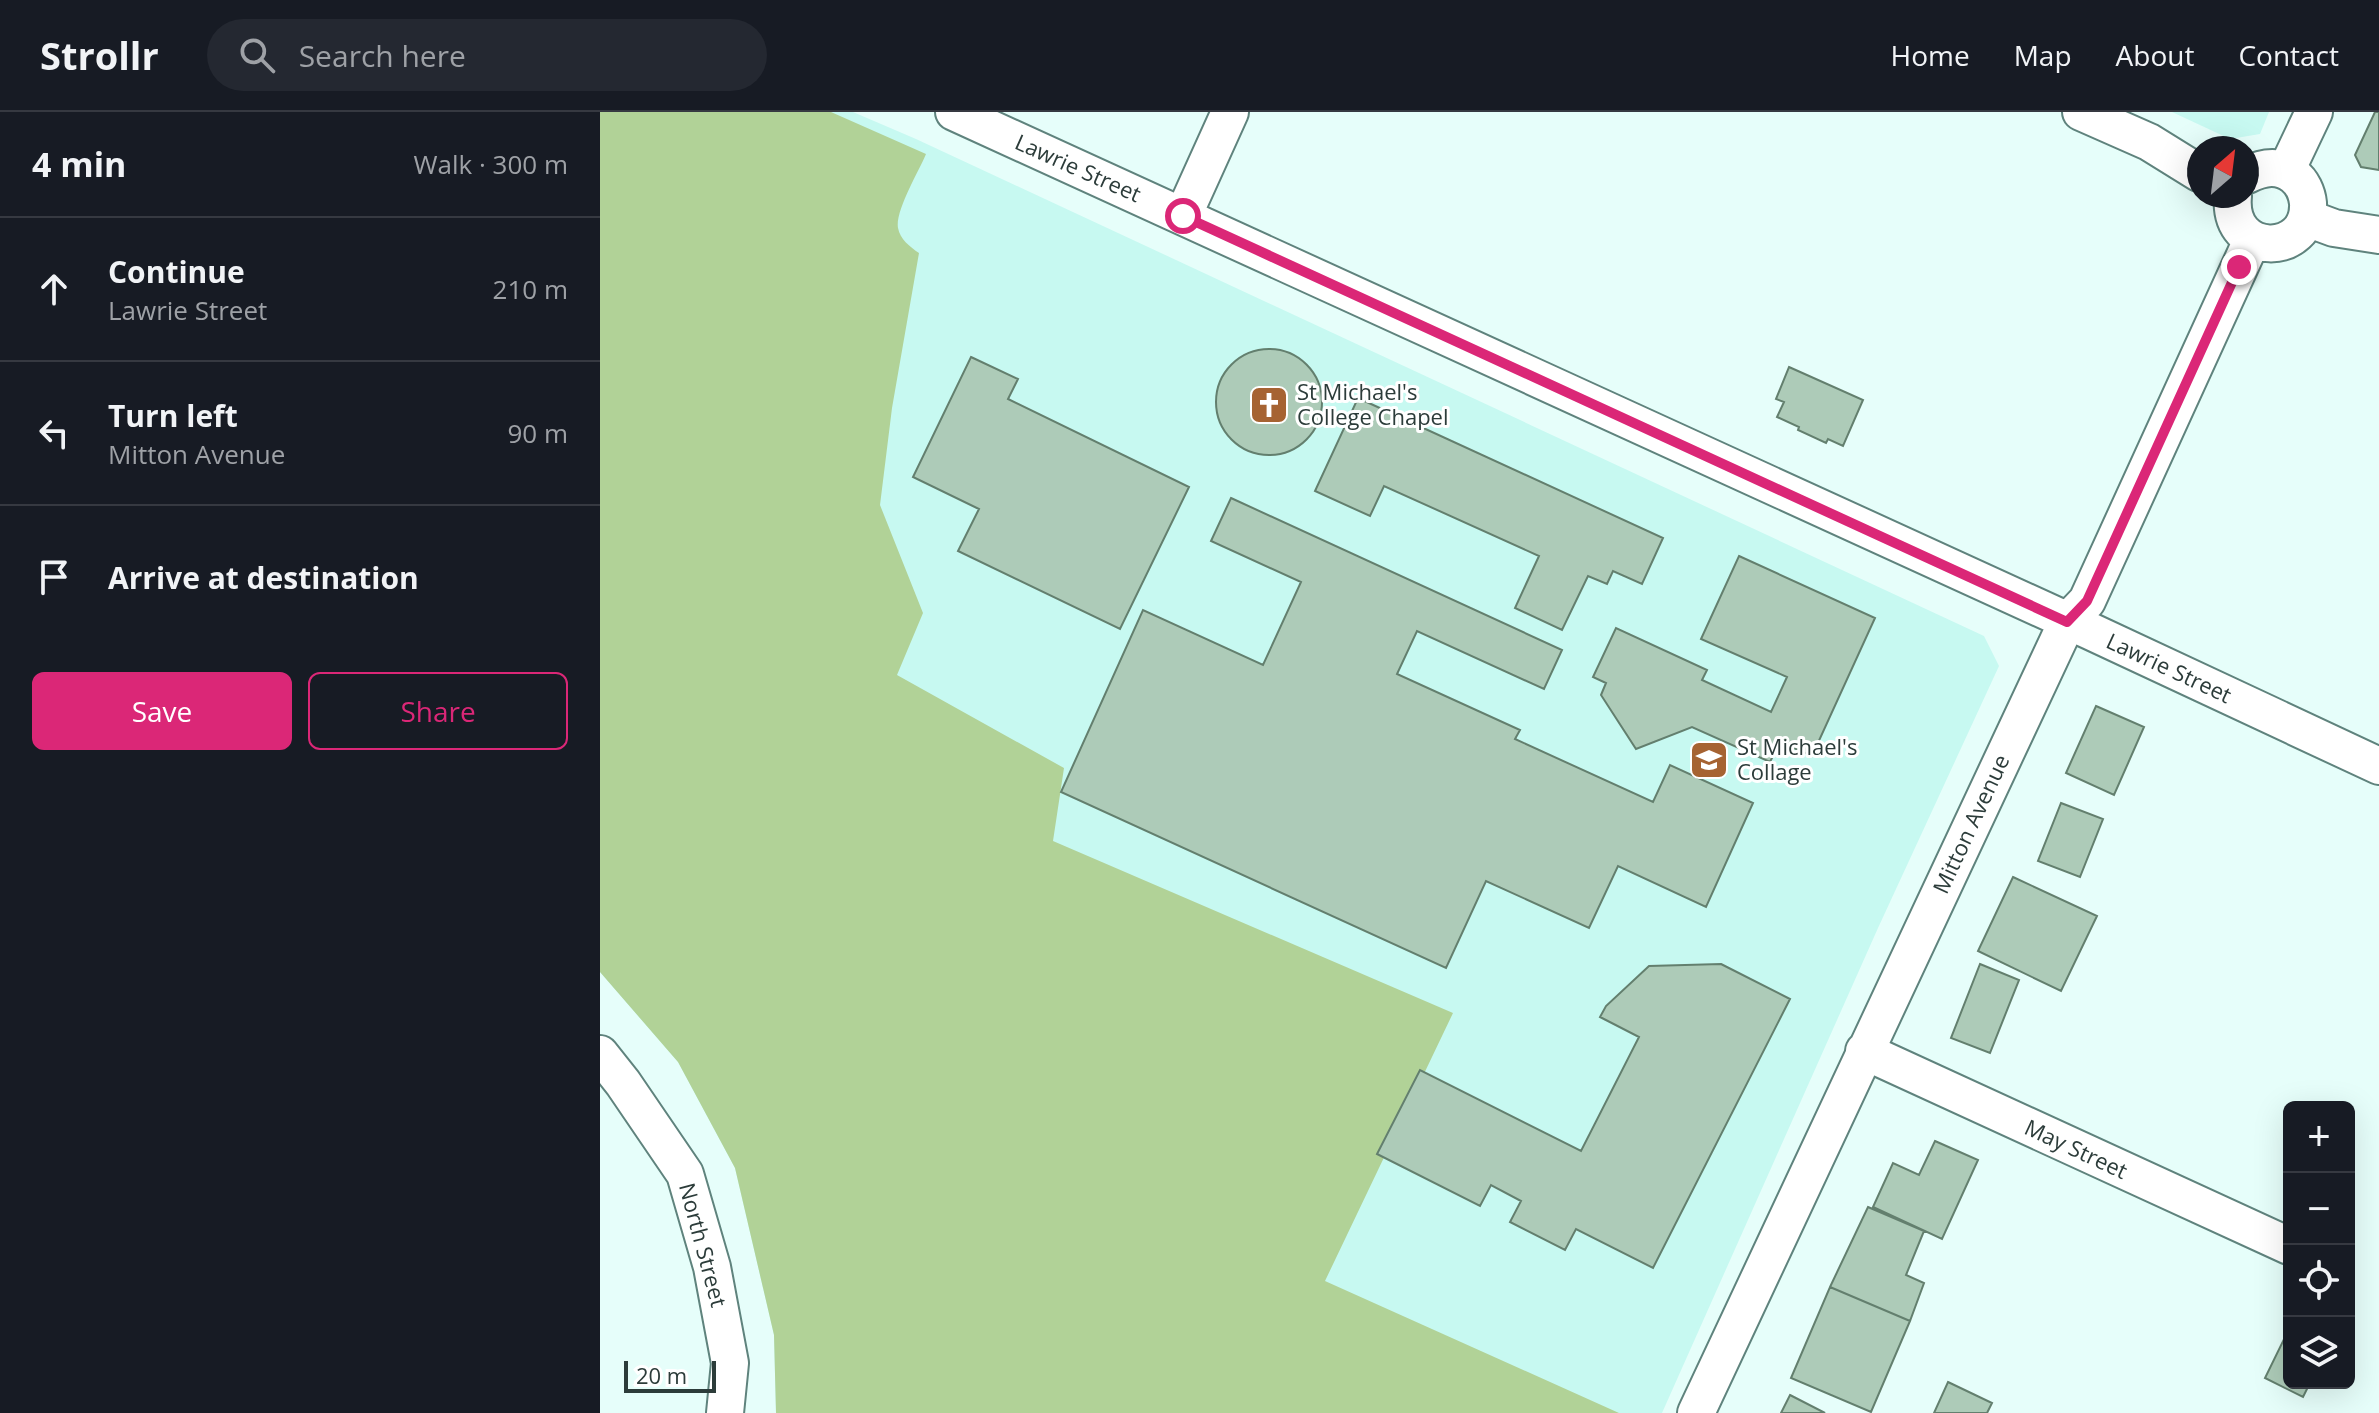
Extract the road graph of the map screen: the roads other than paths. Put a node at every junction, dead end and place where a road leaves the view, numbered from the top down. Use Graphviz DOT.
graph roads {
  1 [pos="954,112"];
  2 [pos="1230,112"];
  3 [pos="2081,112"];
  4 [pos="2314,112"];
  5 [pos="2187,166"];
  6 [pos="2259,169"];
  7 [pos="2286,171"];
  8 [pos="2233,208"];
  9 [pos="1183,216"];
  10 [pos="2307,218"];
  11 [pos="2379,235"];
  12 [pos="2252,240"];
  13 [pos="2067,622"];
  14 [pos="2379,766"];
  15 [pos="1864,1051"];
  16 [pos="600,1054"];
  17 [pos="2287,1245"];
  18 [pos="725,1413"];
  19 [pos="1696,1413"];
  1 -- 9 [label="street, Lawrie Street"];
  2 -- 9 [label="street"];
  3 -- 5 [label="street"];
  4 -- 7 [label="street"];
  6 -- 7 [label="street"];
  7 -- 10 [label="street"];
  8 -- 12 [label="street"];
  9 -- 13 [label="street, Lawrie Street"];
  10 -- 11 [label="street"];
  10 -- 12 [label="street"];
  12 -- 13 [label="street, Mitton Avenue"];
  13 -- 14 [label="street, Lawrie Street"];
  13 -- 15 [label="street, Mitton Avenue"];
  15 -- 17 [label="street, May Street"];
  15 -- 19 [label="street, Mitton Avenue"];
  16 -- 18 [label="street, North Street"];
}
